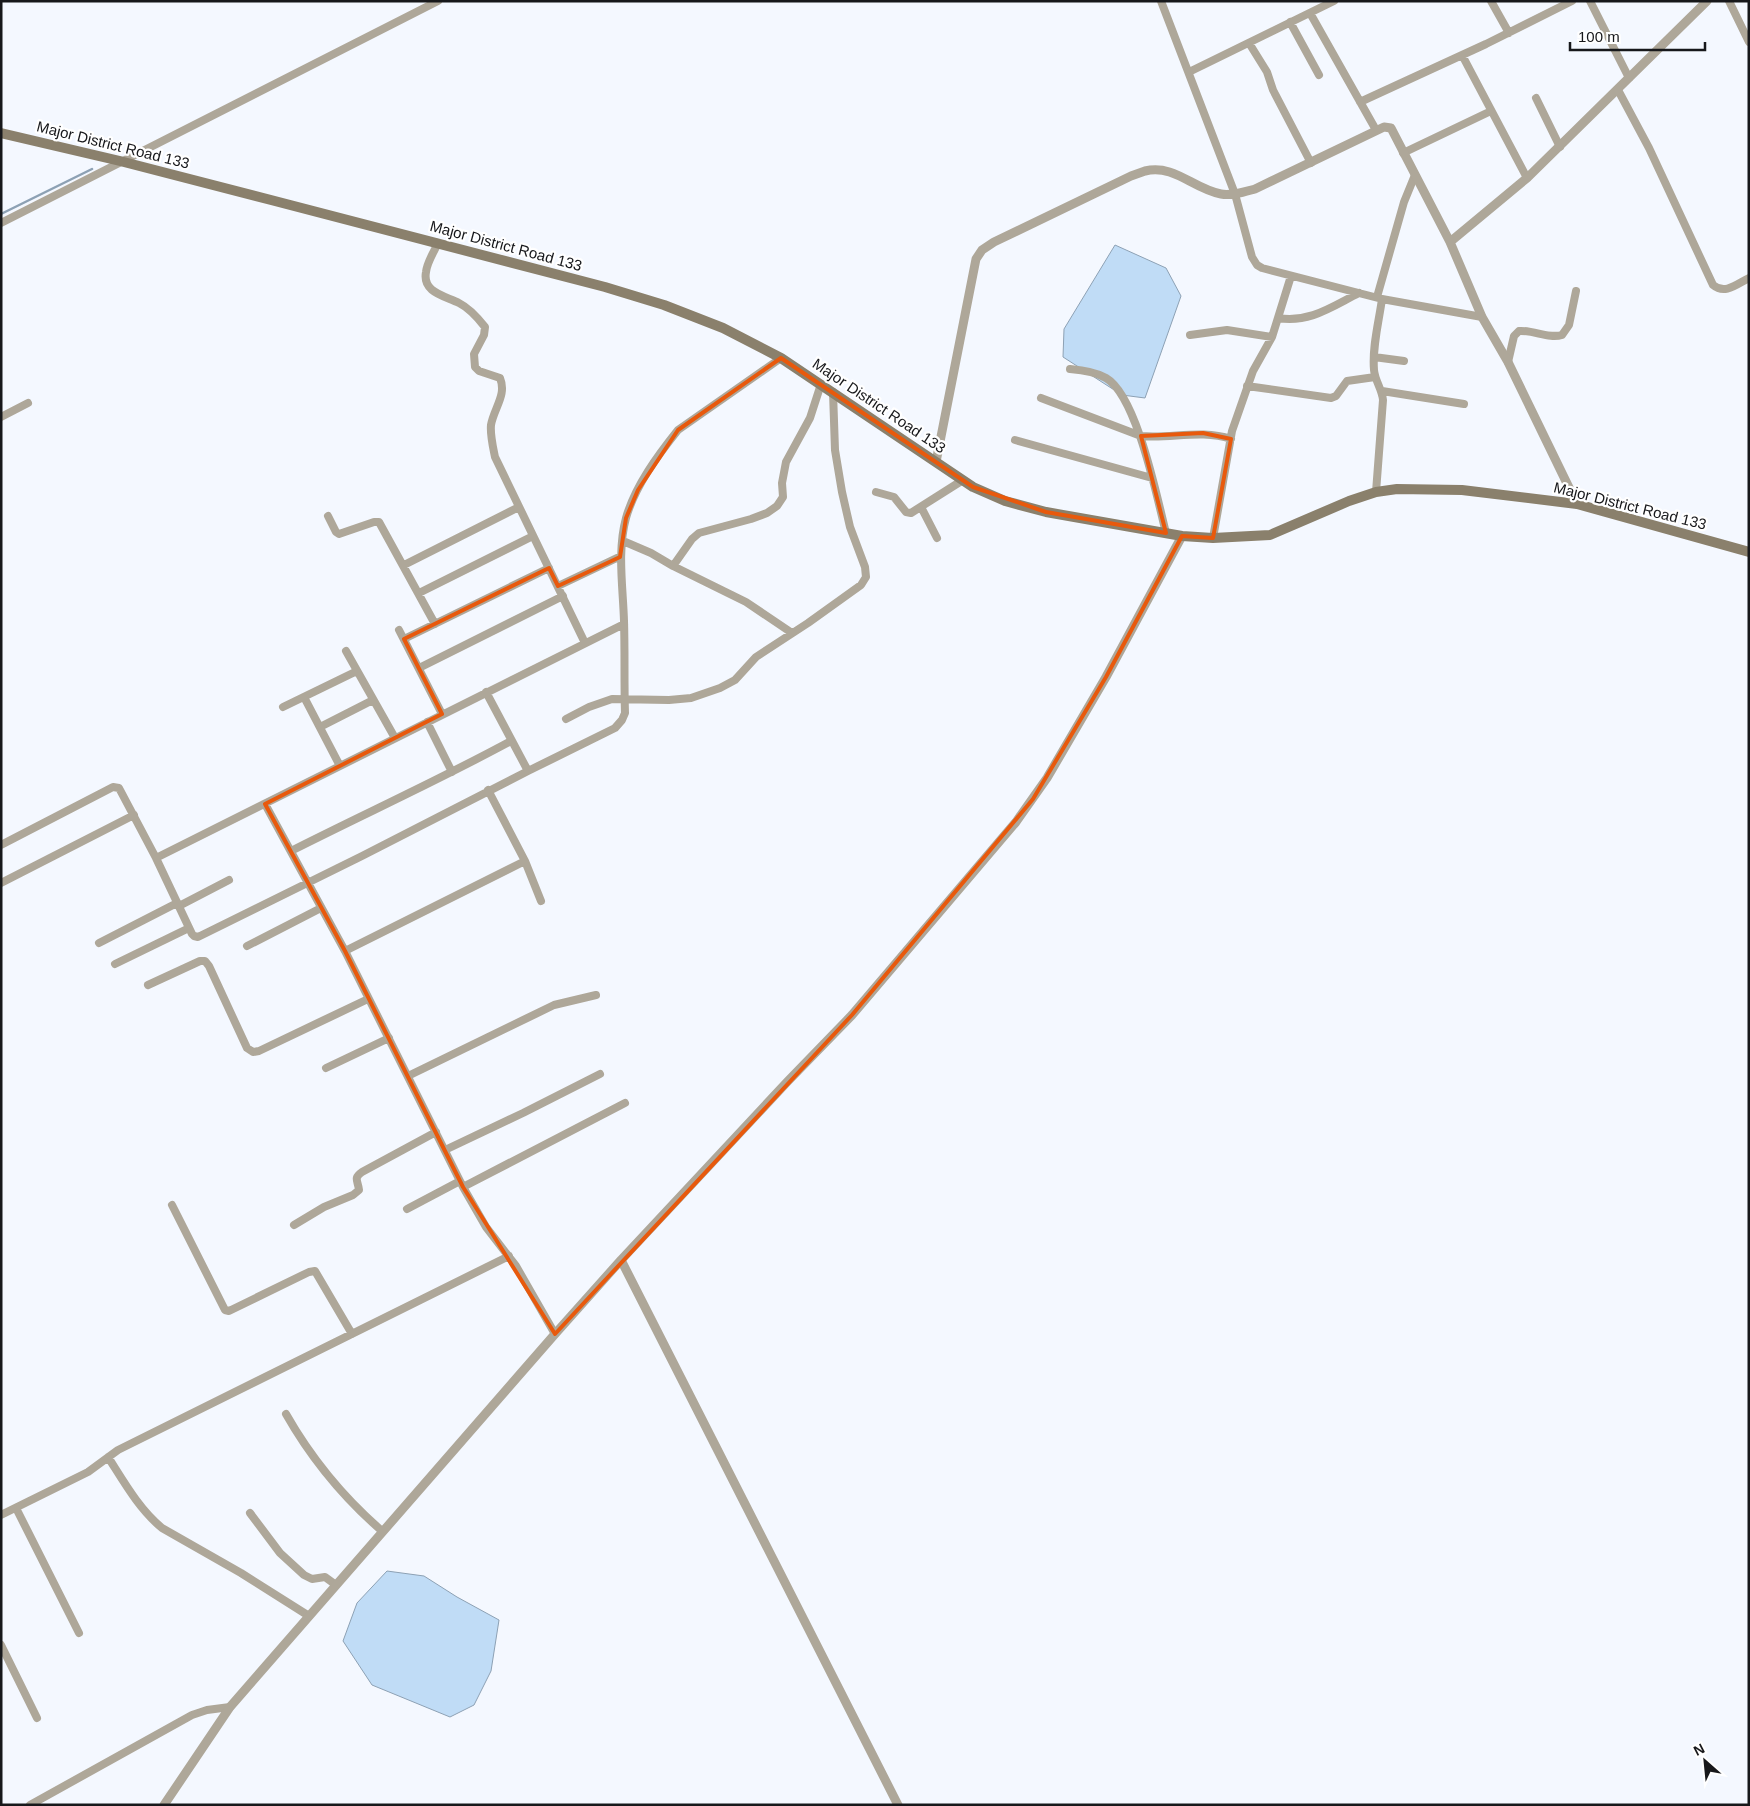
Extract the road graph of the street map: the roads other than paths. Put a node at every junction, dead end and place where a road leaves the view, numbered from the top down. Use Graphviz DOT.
graph roads {
  1 [pos="438,1"];
  2 [pos="1161,1"];
  3 [pos="1334,1"];
  4 [pos="1491,1"];
  5 [pos="1572,1"];
  6 [pos="1590,1"];
  7 [pos="1707,1"];
  8 [pos="1729,1"];
  9 [pos="1310,13"];
  10 [pos="1290,22"];
  11 [pos="1509,33"];
  12 [pos="1749,42"];
  13 [pos="1249,44"];
  14 [pos="1462,55"];
  15 [pos="1188,72"];
  16 [pos="1319,75"];
  17 [pos="1629,78"];
  18 [pos="1618,90"];
  19 [pos="1536,98"];
  20 [pos="1360,102"];
  21 [pos="1491,111"];
  22 [pos="1376,130"];
  23 [pos="1,133"];
  24 [pos="1560,147"];
  25 [pos="1403,153"];
  26 [pos="120,161"];
  27 [pos="1311,163"];
  28 [pos="1415,175"];
  29 [pos="1526,178"];
  30 [pos="1235,194"];
  31 [pos="1,222"];
  32 [pos="1450,242"];
  33 [pos="438,243"];
  34 [pos="1291,276"];
  35 [pos="1749,278"];
  36 [pos="1576,291"];
  37 [pos="1359,293"];
  38 [pos="1379,298"];
  39 [pos="1482,317"];
  40 [pos="1278,318"];
  41 [pos="1190,335"];
  42 [pos="1272,337"];
  43 [pos="1374,357"];
  44 [pos="781,358"];
  45 [pos="1404,361"];
  46 [pos="1508,362"];
  47 [pos="1070,368"];
  48 [pos="1375,377"];
  49 [pos="821,384"];
  50 [pos="1247,386"];
  51 [pos="1382,391"];
  52 [pos="833,392"];
  53 [pos="1041,398"];
  54 [pos="28,403"];
  55 [pos="1464,404"];
  56 [pos="1,417"];
  57 [pos="1141,436"];
  58 [pos="1231,439"];
  59 [pos="1015,440"];
  60 [pos="936,462"];
  61 [pos="1152,478"];
  62 [pos="963,480"];
  63 [pos="876,492"];
  64 [pos="1376,492"];
  65 [pos="1577,504"];
  66 [pos="519,507"];
  67 [pos="921,507"];
  68 [pos="328,516"];
  69 [pos="1166,533"];
  70 [pos="533,536"];
  71 [pos="1182,536"];
  72 [pos="937,538"];
  73 [pos="1213,538"];
  74 [pos="623,541"];
  75 [pos="1749,552"];
  76 [pos="621,556"];
  77 [pos="404,564"];
  78 [pos="673,566"];
  79 [pos="549,568"];
  80 [pos="558,586"];
  81 [pos="419,593"];
  82 [pos="563,596"];
  83 [pos="434,624"];
  84 [pos="624,624"];
  85 [pos="399,630"];
  86 [pos="792,633"];
  87 [pos="404,640"];
  88 [pos="585,643"];
  89 [pos="346,651"];
  90 [pos="419,668"];
  91 [pos="357,671"];
  92 [pos="486,692"];
  93 [pos="304,697"];
  94 [pos="624,698"];
  95 [pos="373,700"];
  96 [pos="283,707"];
  97 [pos="442,714"];
  98 [pos="566,719"];
  99 [pos="427,722"];
  100 [pos="320,726"];
  101 [pos="395,738"];
  102 [pos="512,741"];
  103 [pos="340,766"];
  104 [pos="528,771"];
  105 [pos="452,772"];
  106 [pos="488,790"];
  107 [pos="265,804"];
  108 [pos="134,815"];
  109 [pos="1,845"];
  110 [pos="291,851"];
  111 [pos="156,858"];
  112 [pos="525,861"];
  113 [pos="229,880"];
  114 [pos="307,882"];
  115 [pos="1,883"];
  116 [pos="541,902"];
  117 [pos="178,904"];
  118 [pos="321,908"];
  119 [pos="189,928"];
  120 [pos="99,943"];
  121 [pos="247,946"];
  122 [pos="344,951"];
  123 [pos="115,964"];
  124 [pos="148,985"];
  125 [pos="596,995"];
  126 [pos="368,999"];
  127 [pos="389,1038"];
  128 [pos="326,1068"];
  129 [pos="600,1074"];
  130 [pos="408,1076"];
  131 [pos="625,1103"];
  132 [pos="436,1132"];
  133 [pos="445,1150"];
  134 [pos="462,1184"];
  135 [pos="172,1205"];
  136 [pos="407,1209"];
  137 [pos="294,1225"];
  138 [pos="509,1256"];
  139 [pos="621,1260"];
  140 [pos="352,1334"];
  141 [pos="555,1334"];
  142 [pos="286,1414"];
  143 [pos="108,1457"];
  144 [pos="16,1508"];
  145 [pos="250,1513"];
  146 [pos="1,1515"];
  147 [pos="382,1531"];
  148 [pos="336,1585"];
  149 [pos="308,1616"];
  150 [pos="79,1633"];
  151 [pos="1,1645"];
  152 [pos="230,1707"];
  153 [pos="37,1718"];
  154 [pos="30,1805"];
  155 [pos="164,1805"];
  156 [pos="898,1805"];
  1 -- 26 [label="street"];
  2 -- 15 [label="street"];
  3 -- 9 [label="street"];
  4 -- 11 [label="street"];
  5 -- 11 [label="street"];
  6 -- 17 [label="street"];
  7 -- 17 [label="street"];
  8 -- 12 [label="street"];
  9 -- 10 [label="street"];
  9 -- 20 [label="street"];
  10 -- 13 [label="street"];
  10 -- 16 [label="street"];
  11 -- 14 [label="street"];
  13 -- 15 [label="street"];
  13 -- 27 [label="street"];
  14 -- 20 [label="street"];
  14 -- 21 [label="street"];
  15 -- 30 [label="street"];
  17 -- 18 [label="street"];
  18 -- 24 [label="street"];
  18 -- 35 [label="street"];
  19 -- 24 [label="street"];
  20 -- 22 [label="street"];
  21 -- 25 [label="street"];
  21 -- 29 [label="street"];
  22 -- 25 [label="street"];
  22 -- 27 [label="street"];
  23 -- 26 [label="main road, Major District Road 133"];
  24 -- 29 [label="street"];
  25 -- 28 [label="street"];
  26 -- 31 [label="street"];
  26 -- 33 [label="main road, Major District Road 133"];
  27 -- 30 [label="street"];
  28 -- 32 [label="street"];
  28 -- 38 [label="street"];
  29 -- 32 [label="street"];
  30 -- 34 [label="street"];
  30 -- 60 [label="street"];
  32 -- 39 [label="street"];
  33 -- 44 [label="main road, Major District Road 133"];
  33 -- 66 [label="street"];
  34 -- 37 [label="street"];
  34 -- 40 [label="street"];
  36 -- 46 [label="street"];
  37 -- 38 [label="street"];
  37 -- 40 [label="street"];
  38 -- 39 [label="street"];
  38 -- 43 [label="street"];
  39 -- 46 [label="street"];
  40 -- 42 [label="street"];
  41 -- 42 [label="street"];
  42 -- 50 [label="street"];
  43 -- 45 [label="street"];
  43 -- 48 [label="street"];
  44 -- 49 [label="main road, Major District Road 133"];
  44 -- 74 [label="street"];
  46 -- 65 [label="street"];
  47 -- 57 [label="street"];
  48 -- 50 [label="street"];
  48 -- 51 [label="street"];
  49 -- 52 [label="main road, Major District Road 133"];
  49 -- 78 [label="street"];
  50 -- 58 [label="street"];
  51 -- 55 [label="street"];
  51 -- 64 [label="street"];
  52 -- 60 [label="main road, Major District Road 133"];
  52 -- 86 [label="street"];
  53 -- 57 [label="street"];
  54 -- 56 [label="street"];
  57 -- 58 [label="street"];
  57 -- 61 [label="street"];
  58 -- 73 [label="street"];
  59 -- 61 [label="street"];
  60 -- 62 [label="main road, Major District Road 133"];
  61 -- 69 [label="street"];
  62 -- 67 [label="street"];
  62 -- 69 [label="main road, Major District Road 133"];
  63 -- 67 [label="street"];
  64 -- 65 [label="main road, Major District Road 133"];
  64 -- 73 [label="main road, Major District Road 133"];
  65 -- 75 [label="main road, Major District Road 133"];
  66 -- 70 [label="street"];
  66 -- 77 [label="street"];
  67 -- 72 [label="street"];
  68 -- 77 [label="street"];
  69 -- 71 [label="main road, Major District Road 133"];
  70 -- 79 [label="street"];
  70 -- 81 [label="street"];
  71 -- 73 [label="main road, Major District Road 133"];
  71 -- 139 [label="street"];
  74 -- 76 [label="street"];
  74 -- 78 [label="street"];
  76 -- 80 [label="street"];
  76 -- 84 [label="street"];
  77 -- 81 [label="street"];
  78 -- 86 [label="street"];
  79 -- 80 [label="street"];
  79 -- 83 [label="street"];
  80 -- 82 [label="street"];
  81 -- 83 [label="street"];
  82 -- 88 [label="street"];
  82 -- 90 [label="street"];
  83 -- 87 [label="street"];
  84 -- 88 [label="street"];
  84 -- 94 [label="street"];
  85 -- 87 [label="street"];
  86 -- 94 [label="street"];
  87 -- 90 [label="street"];
  88 -- 92 [label="street"];
  89 -- 91 [label="street"];
  90 -- 97 [label="street"];
  91 -- 93 [label="street"];
  91 -- 95 [label="street"];
  92 -- 97 [label="street"];
  92 -- 102 [label="street"];
  93 -- 96 [label="street"];
  93 -- 100 [label="street"];
  94 -- 98 [label="street"];
  94 -- 104 [label="street"];
  95 -- 100 [label="street"];
  95 -- 101 [label="street"];
  97 -- 99 [label="street"];
  99 -- 101 [label="street"];
  99 -- 105 [label="street"];
  100 -- 103 [label="street"];
  101 -- 103 [label="street"];
  102 -- 104 [label="street"];
  102 -- 105 [label="street"];
  103 -- 107 [label="street"];
  104 -- 106 [label="street"];
  105 -- 110 [label="street"];
  106 -- 112 [label="street"];
  106 -- 114 [label="street"];
  107 -- 110 [label="street"];
  107 -- 111 [label="street"];
  108 -- 109 [label="street"];
  108 -- 111 [label="street"];
  108 -- 115 [label="street"];
  110 -- 114 [label="street"];
  111 -- 117 [label="street"];
  112 -- 116 [label="street"];
  112 -- 122 [label="street"];
  113 -- 117 [label="street"];
  114 -- 118 [label="street"];
  114 -- 119 [label="street"];
  117 -- 119 [label="street"];
  117 -- 120 [label="street"];
  118 -- 121 [label="street"];
  118 -- 122 [label="street"];
  119 -- 123 [label="street"];
  122 -- 126 [label="street"];
  124 -- 126 [label="street"];
  125 -- 130 [label="street"];
  126 -- 127 [label="street"];
  127 -- 128 [label="street"];
  127 -- 130 [label="street"];
  129 -- 133 [label="street"];
  130 -- 132 [label="street"];
  131 -- 134 [label="street"];
  132 -- 133 [label="street"];
  132 -- 137 [label="street"];
  133 -- 134 [label="street"];
  134 -- 136 [label="street"];
  134 -- 138 [label="street"];
  135 -- 140 [label="street"];
  138 -- 140 [label="street"];
  138 -- 141 [label="street"];
  139 -- 141 [label="street"];
  139 -- 156 [label="street"];
  140 -- 143 [label="street"];
  141 -- 147 [label="street"];
  142 -- 147 [label="street"];
  143 -- 144 [label="street"];
  143 -- 149 [label="street"];
  144 -- 146 [label="street"];
  144 -- 150 [label="street"];
  145 -- 148 [label="street"];
  147 -- 148 [label="street"];
  148 -- 149 [label="street"];
  149 -- 152 [label="street"];
  151 -- 153 [label="street"];
  152 -- 154 [label="street"];
  152 -- 155 [label="street"];
}
